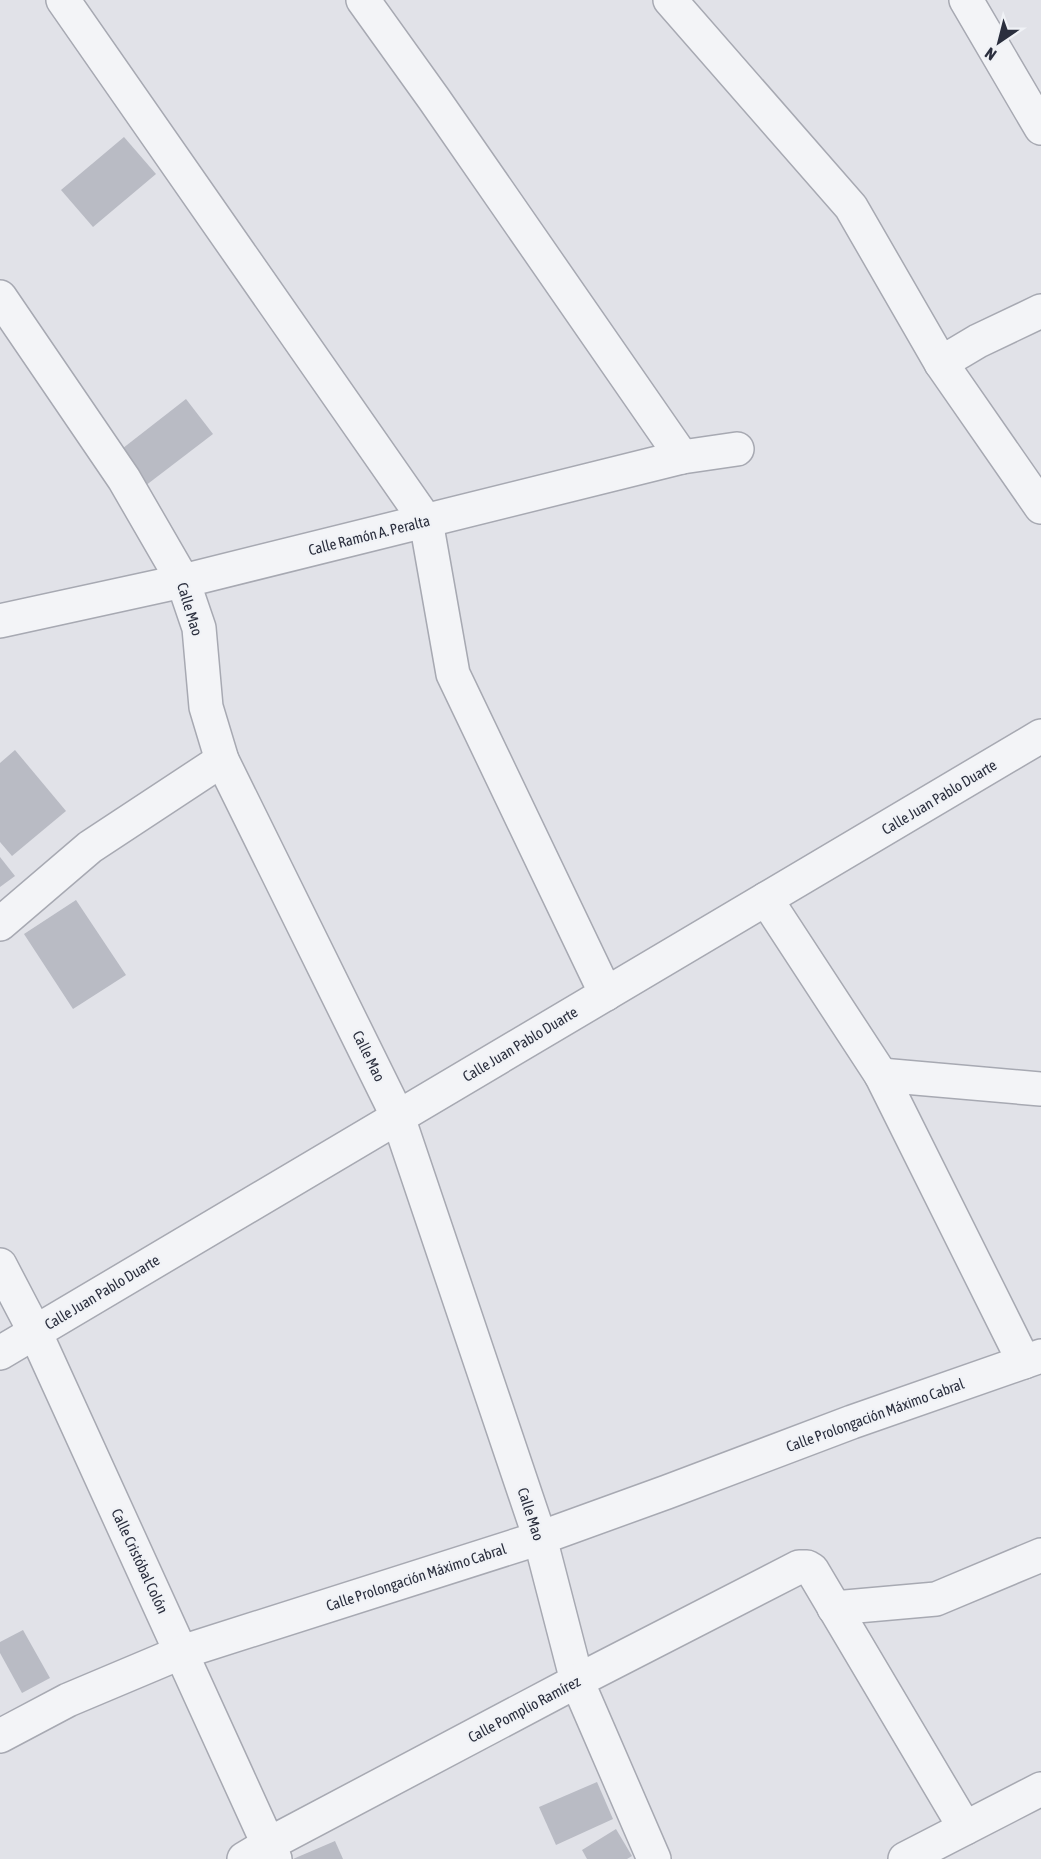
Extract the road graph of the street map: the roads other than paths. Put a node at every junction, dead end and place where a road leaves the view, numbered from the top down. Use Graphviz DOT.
graph roads {
  1 [pos="63,0"];
  2 [pos="363,0"];
  3 [pos="670,0"];
  4 [pos="966,0"];
  5 [pos="1041,128"];
  6 [pos="0,297"];
  7 [pos="1041,311"];
  8 [pos="941,363"];
  9 [pos="737,449"];
  10 [pos="682,457"];
  11 [pos="1041,507"];
  12 [pos="426,521"];
  13 [pos="183,581"];
  14 [pos="0,621"];
  15 [pos="1041,736"];
  16 [pos="222,760"];
  17 [pos="766,899"];
  18 [pos="0,924"];
  19 [pos="606,994"];
  20 [pos="880,1075"];
  21 [pos="1041,1089"];
  22 [pos="398,1117"];
  23 [pos="0,1265"];
  24 [pos="35,1332"];
  25 [pos="0,1353"];
  26 [pos="1032,1359"];
  27 [pos="540,1538"];
  28 [pos="1041,1555"];
  29 [pos="834,1608"];
  30 [pos="182,1652"];
  31 [pos="578,1681"];
  32 [pos="0,1736"];
  33 [pos="1041,1789"];
  34 [pos="965,1828"];
  35 [pos="263,1854"];
  36 [pos="654,1859"];
  37 [pos="905,1859"];
  1 -- 12 [label="street"];
  2 -- 10 [label="street"];
  3 -- 8 [label="street"];
  4 -- 5 [label="street"];
  6 -- 13 [label="street, Calle Mao"];
  7 -- 8 [label="street"];
  8 -- 11 [label="street"];
  9 -- 10 [label="street, Calle Ramón A. Peralta"];
  10 -- 12 [label="street, Calle Ramón A. Peralta"];
  12 -- 13 [label="street, Calle Ramón A. Peralta"];
  12 -- 19 [label="street"];
  13 -- 14 [label="street, Calle Ramón A. Peralta"];
  13 -- 16 [label="street, Calle Mao"];
  15 -- 17 [label="street, Calle Juan Pablo Duarte"];
  16 -- 18 [label="street"];
  16 -- 22 [label="street, Calle Mao"];
  17 -- 19 [label="street, Calle Juan Pablo Duarte"];
  17 -- 20 [label="street"];
  19 -- 22 [label="street, Calle Juan Pablo Duarte"];
  20 -- 21 [label="street"];
  20 -- 26 [label="street"];
  22 -- 24 [label="street, Calle Juan Pablo Duarte"];
  22 -- 27 [label="street, Calle Mao"];
  23 -- 24 [label="street, Calle Cristóbal Colón"];
  24 -- 25 [label="street, Calle Juan Pablo Duarte"];
  24 -- 30 [label="street, Calle Cristóbal Colón"];
  26 -- 27 [label="street, Calle Prolongación Máximo Cabral"];
  27 -- 30 [label="street, Calle Prolongación Máximo Cabral"];
  27 -- 31 [label="street, Calle Mao"];
  28 -- 29 [label="street"];
  29 -- 31 [label="street, Calle Pomplio Ramírez"];
  29 -- 34 [label="street"];
  30 -- 32 [label="street, Calle Prolongación Máximo Cabral"];
  30 -- 35 [label="street, Calle Cristóbal Colón"];
  31 -- 35 [label="street, Calle Pomplio Ramírez"];
  31 -- 36 [label="street, Calle Mao"];
  33 -- 34 [label="street"];
  34 -- 37 [label="street"];
}
